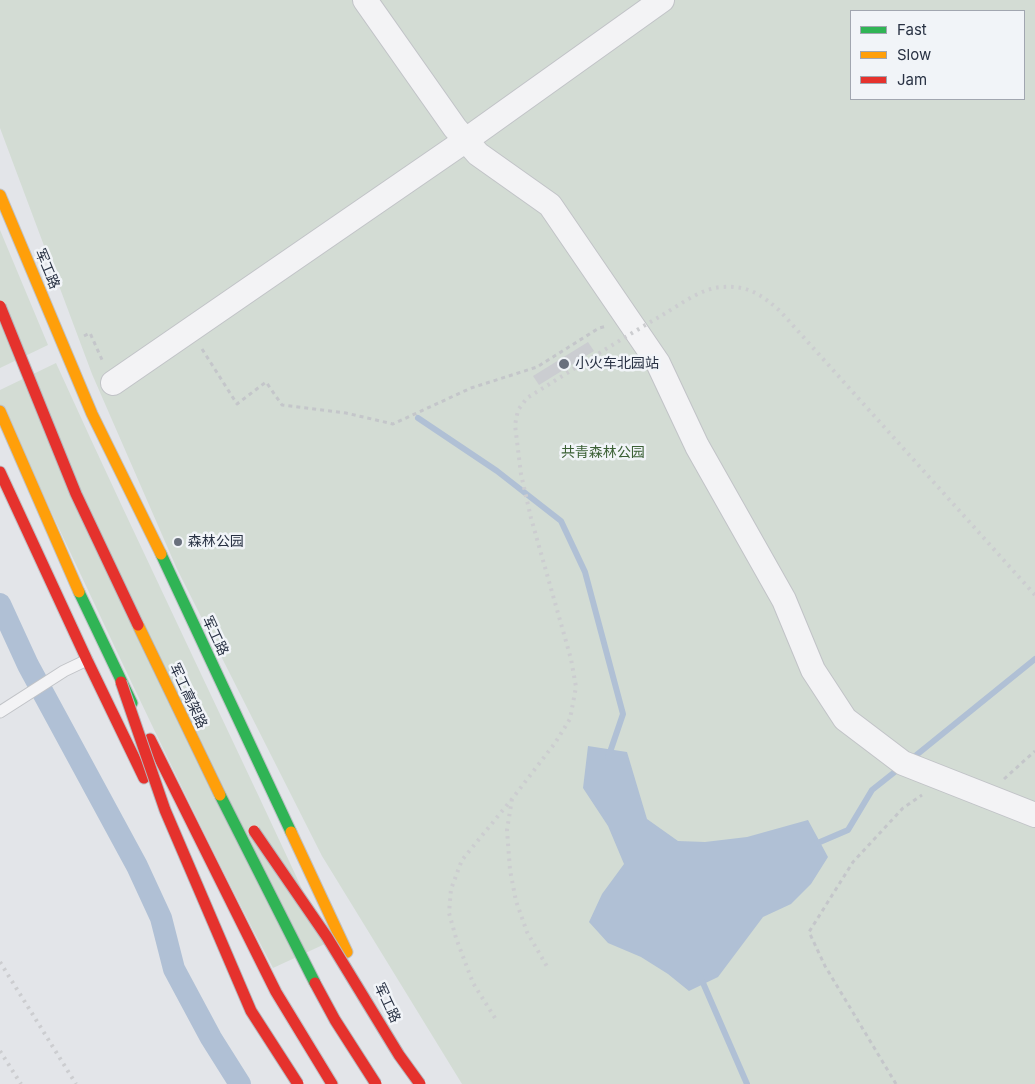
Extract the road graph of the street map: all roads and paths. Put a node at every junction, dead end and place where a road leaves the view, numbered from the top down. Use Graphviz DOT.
graph roads {
  1 [pos="365,0"];
  2 [pos="662,0"];
  3 [pos="466,140"];
  4 [pos="0,195"];
  5 [pos="0,306"];
  6 [pos="629,321"];
  7 [pos="189,330"];
  8 [pos="113,383"];
  9 [pos="0,411"];
  10 [pos="0,472"];
  11 [pos="87,660"];
  12 [pos="121,682"];
  13 [pos="0,712"];
  14 [pos="194,744"];
  15 [pos="1035,751"];
  16 [pos="945,779"];
  17 [pos="986,794"];
  18 [pos="1035,815"];
  19 [pos="298,1084"];
  20 [pos="309,1084"];
  21 [pos="332,1084"];
  22 [pos="376,1084"];
  23 [pos="416,1084"];
  24 [pos="420,1084"];
  25 [pos="896,1084"];
  1 -- 3 [label="street"];
  2 -- 3 [label="street"];
  3 -- 6 [label="street"];
  3 -- 7 [label="street"];
  4 -- 23 [label="main road, 军工路"];
  5 -- 14 [label="main road, 军工高架路, bridge"];
  6 -- 7 [label="path"];
  6 -- 16 [label="street"];
  7 -- 8 [label="street"];
  9 -- 12 [label="main road"];
  10 -- 11 [label="main road"];
  11 -- 13 [label="lane"];
  11 -- 20 [label="main road"];
  12 -- 19 [label="main road, bridge"];
  12 -- 21 [label="main road, bridge"];
  14 -- 22 [label="main road, 军工高架路, bridge"];
  14 -- 24 [label="main road, bridge"];
  15 -- 17 [label="path"];
  16 -- 17 [label="street"];
  16 -- 25 [label="path"];
  17 -- 18 [label="street"];
}
